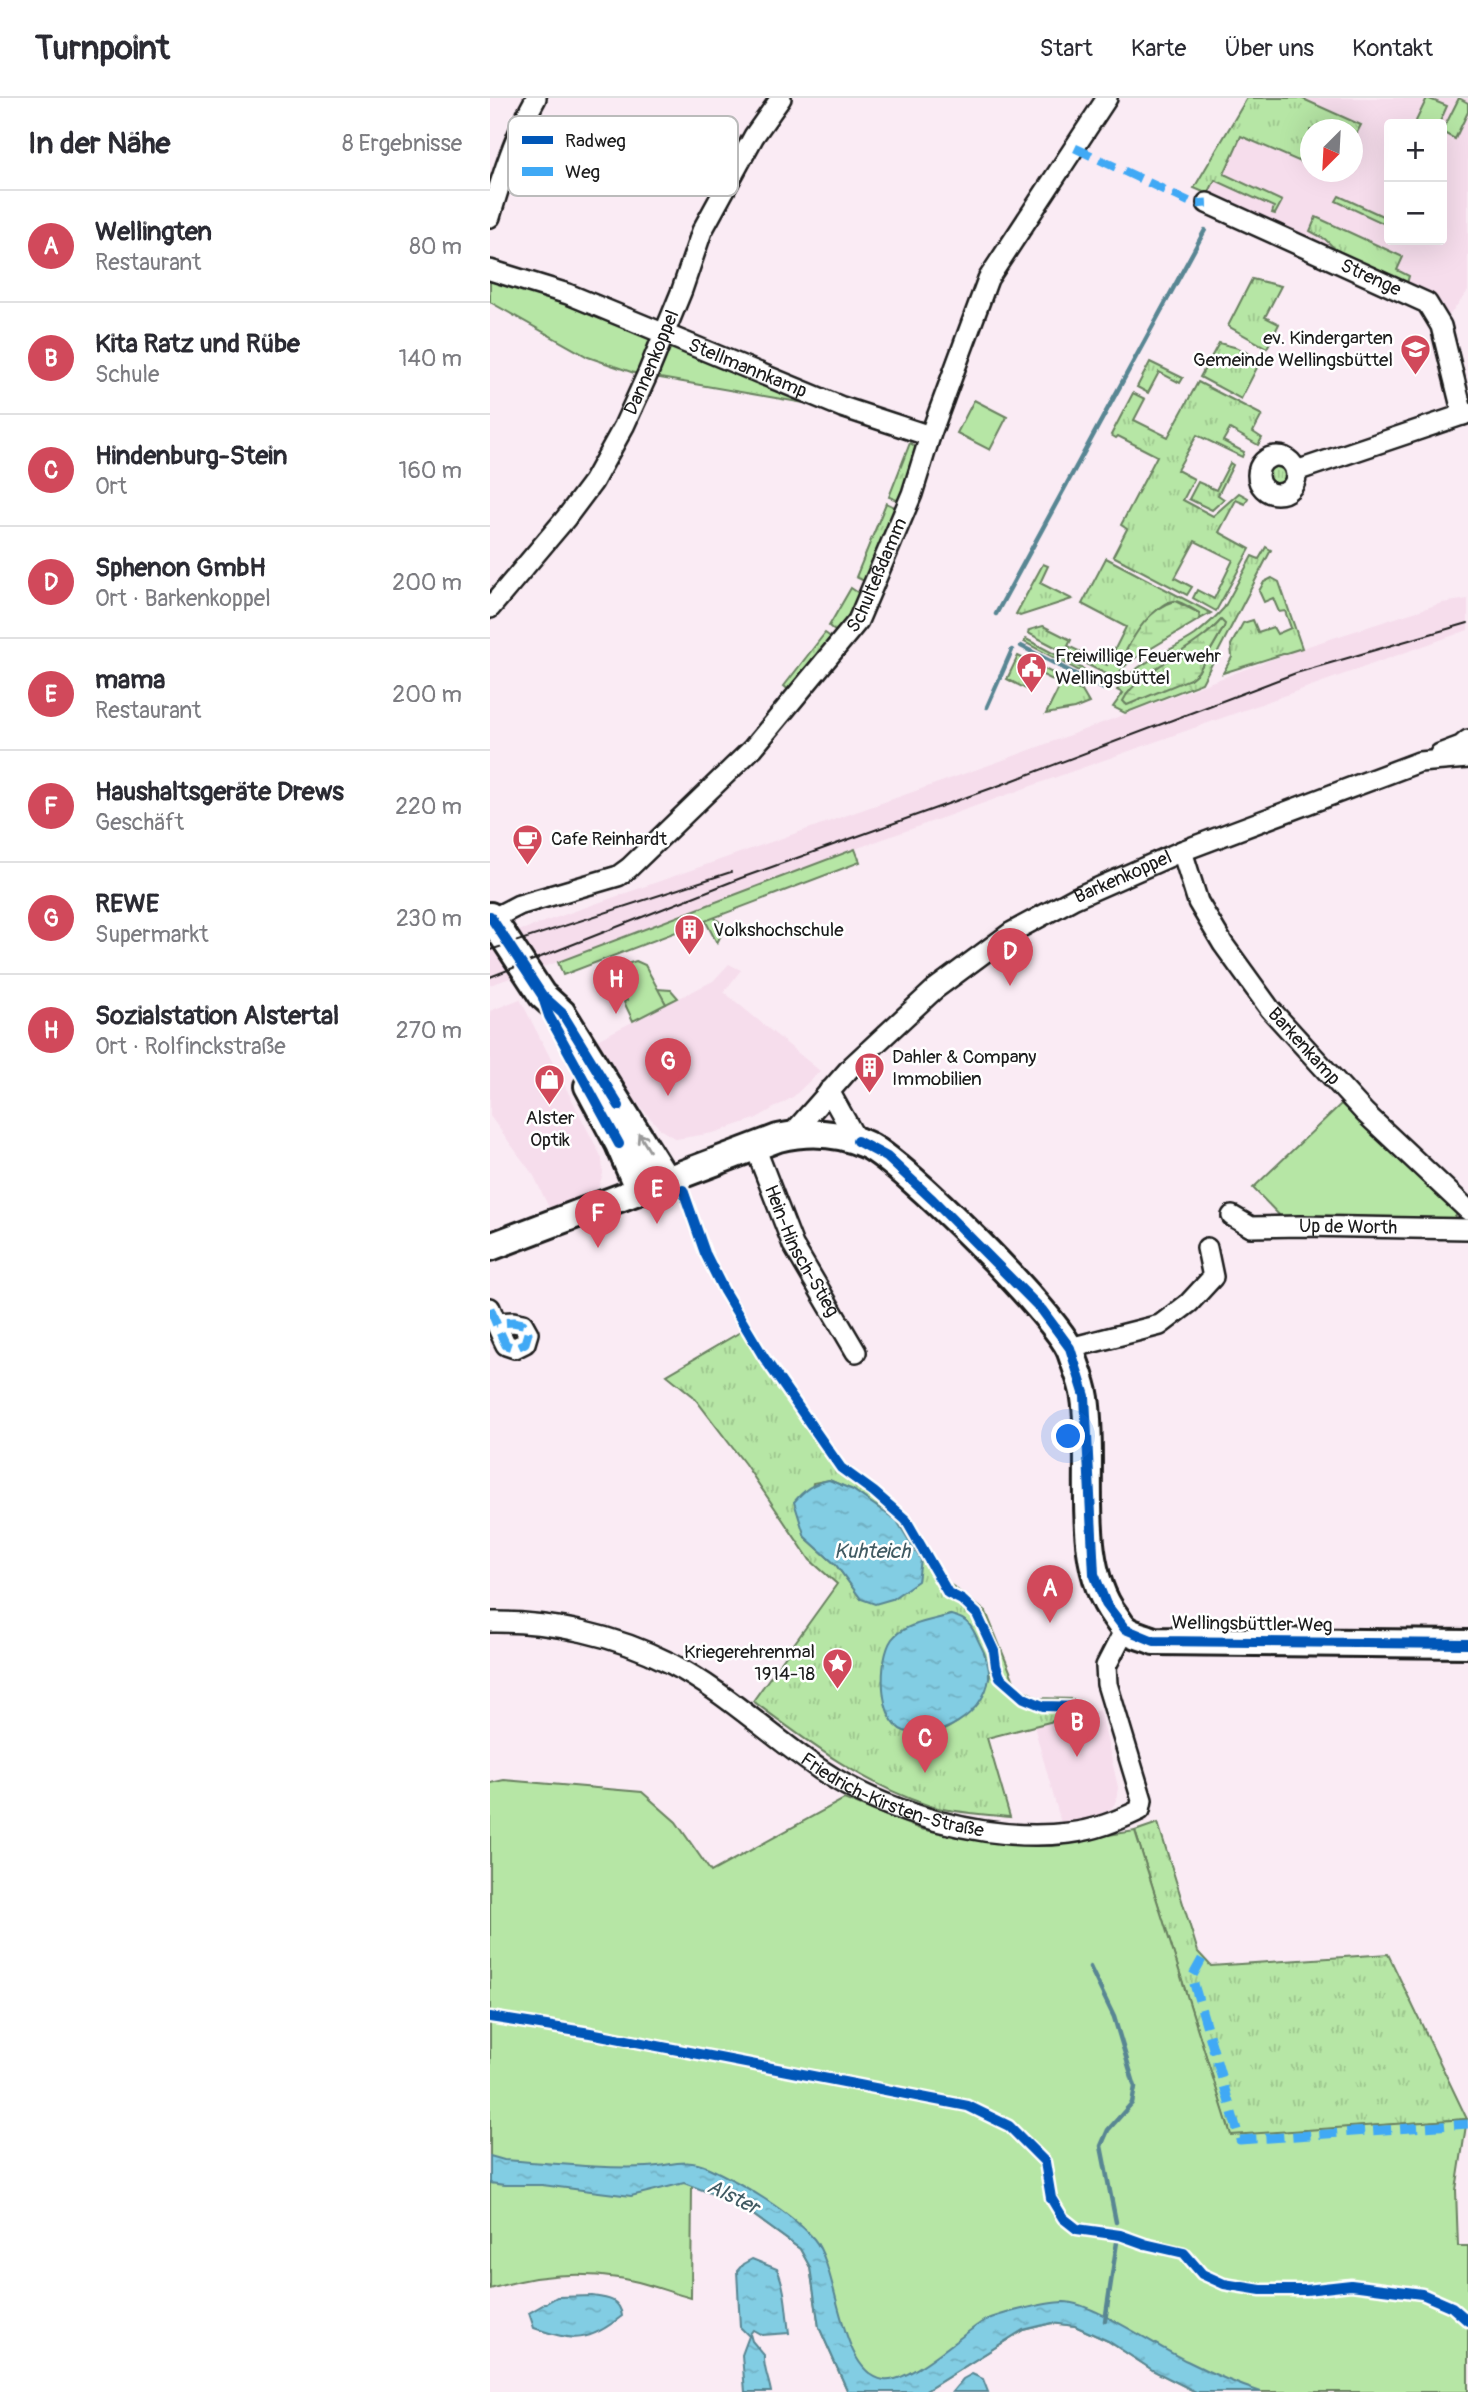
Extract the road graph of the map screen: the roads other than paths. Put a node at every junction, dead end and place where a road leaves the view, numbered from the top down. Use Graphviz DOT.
graph roads {
  1 [pos="536,98"];
  2 [pos="781,98"];
  3 [pos="1107,98"];
  4 [pos="527,116"];
  5 [pos="508,161"];
  6 [pos="738,165"];
  7 [pos="721,196"];
  8 [pos="1207,203"];
  9 [pos="490,217"];
  10 [pos="490,270"];
  11 [pos="665,333"];
  12 [pos="1466,414"];
  13 [pos="930,436"];
  14 [pos="1296,471"];
  15 [pos="490,608"];
  16 [pos="1468,740"];
  17 [pos="1468,758"];
  18 [pos="1419,762"];
  19 [pos="1182,851"];
  20 [pos="491,917"];
  21 [pos="542,995"];
  22 [pos="829,1091"];
  23 [pos="791,1135"];
  24 [pos="857,1141"];
  25 [pos="755,1147"];
  26 [pos="666,1180"];
  27 [pos="639,1190"];
  28 [pos="1468,1210"];
  29 [pos="1232,1216"];
  30 [pos="1468,1229"];
  31 [pos="490,1247"];
  32 [pos="1208,1248"];
  33 [pos="1070,1348"];
  34 [pos="856,1352"];
  35 [pos="490,1622"];
  36 [pos="1125,1629"];
  37 [pos="1468,1644"];
  1 -- 4 [label="street"];
  2 -- 6 [label="street, Dannenkoppel"];
  3 -- 13 [label="street, Schulteßdamm"];
  5 -- 9 [label="street"];
  7 -- 11 [label="street, Dannenkoppel"];
  8 -- 12 [label="street, Strenge"];
  10 -- 11 [label="street, Stellmannkamp"];
  11 -- 13 [label="street, Stellmannkamp"];
  11 -- 15 [label="street, Dannenkoppel"];
  12 -- 14 [label="street"];
  13 -- 20 [label="street, Schulteßdamm"];
  16 -- 18 [label="street"];
  17 -- 18 [label="street, Barkenkoppel"];
  18 -- 19 [label="street, Barkenkoppel"];
  19 -- 22 [label="street, Barkenkoppel"];
  19 -- 28 [label="street, Barkenkamp"];
  20 -- 21 [label="main road"];
  26 -- 21 [label="main road, one-way"];
  21 -- 27 [label="main road"];
  22 -- 23 [label="street, Barkenkoppel"];
  22 -- 24 [label="street"];
  23 -- 24 [label="main road"];
  23 -- 25 [label="main road"];
  24 -- 33 [label="main road"];
  25 -- 26 [label="main road"];
  25 -- 34 [label="street, Hein-Hinsch-Stieg"];
  26 -- 27 [label="main road"];
  27 -- 31 [label="main road"];
  29 -- 30 [label="street, Up de Worth"];
  32 -- 33 [label="street"];
  33 -- 36 [label="main road"];
  35 -- 36 [label="street, Friedrich-Kirsten-Straße"];
  36 -- 37 [label="main road, Wellingsbüttler Weg"];
}
